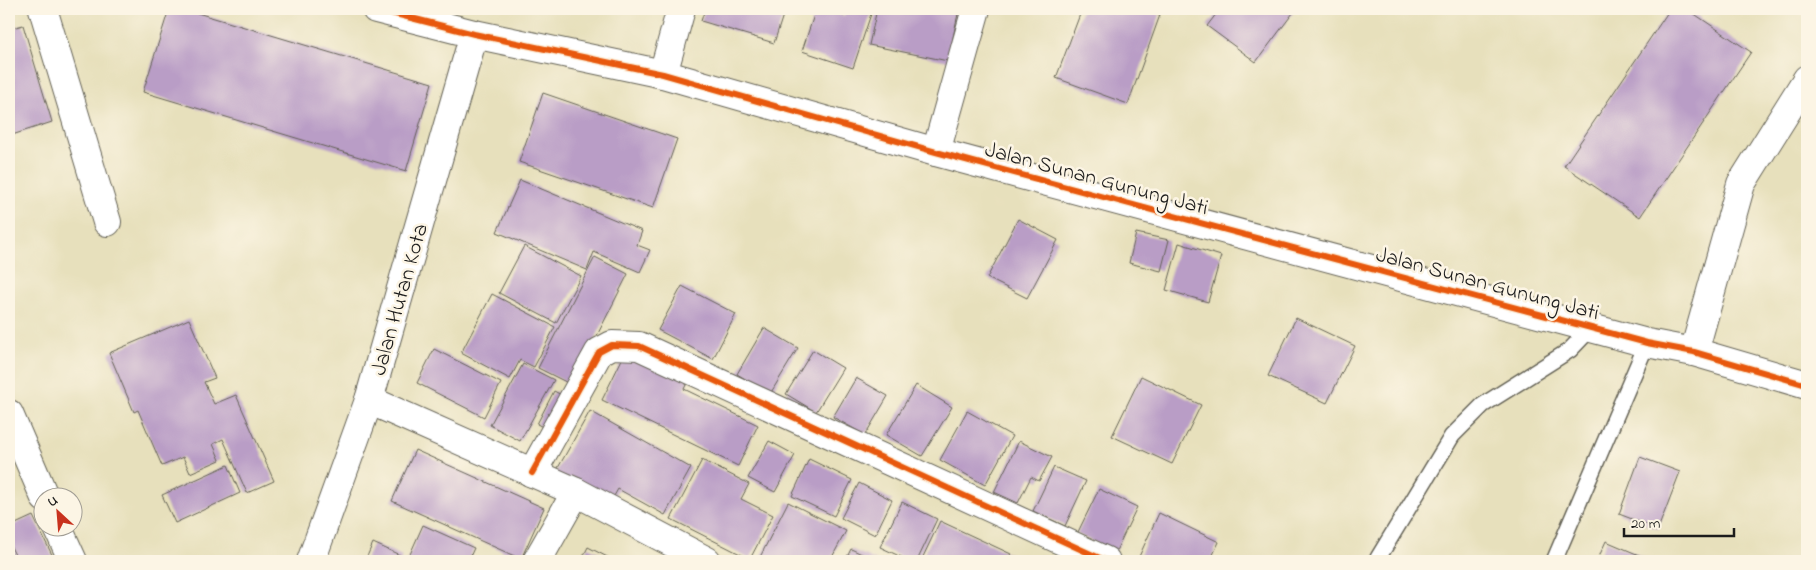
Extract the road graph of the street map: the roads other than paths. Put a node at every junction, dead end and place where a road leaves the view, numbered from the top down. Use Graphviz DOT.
graph roads {
  1 [pos="43,9"];
  2 [pos="376,9"];
  3 [pos="681,9"];
  4 [pos="976,9"];
  5 [pos="474,34"];
  6 [pos="663,74"];
  7 [pos="1807,78"];
  8 [pos="936,152"];
  9 [pos="107,222"];
  10 [pos="1591,328"];
  11 [pos="1647,342"];
  12 [pos="1694,352"];
  13 [pos="1807,385"];
  14 [pos="369,400"];
  15 [pos="9,414"];
  16 [pos="532,472"];
  17 [pos="41,488"];
  18 [pos="576,492"];
  19 [pos="63,538"];
  20 [pos="1378,558"];
  21 [pos="73,561"];
  22 [pos="311,561"];
  23 [pos="537,561"];
  24 [pos="707,561"];
  25 [pos="1106,561"];
  26 [pos="1554,561"];
  1 -- 9 [label="street"];
  2 -- 5 [label="street, Jalan Sunan Gunung Jati"];
  3 -- 6 [label="street"];
  4 -- 8 [label="street"];
  5 -- 6 [label="street, Jalan Sunan Gunung Jati"];
  5 -- 14 [label="street, Jalan Hutan Kota"];
  6 -- 8 [label="street, Jalan Sunan Gunung Jati"];
  7 -- 12 [label="street"];
  8 -- 10 [label="street, Jalan Sunan Gunung Jati"];
  10 -- 11 [label="street, Jalan Sunan Gunung Jati"];
  10 -- 20 [label="lane"];
  11 -- 12 [label="street, Jalan Sunan Gunung Jati"];
  11 -- 26 [label="lane"];
  12 -- 13 [label="street, Jalan Sunan Gunung Jati"];
  14 -- 16 [label="street"];
  14 -- 22 [label="street, Jalan Hutan Kota"];
  15 -- 17 [label="street"];
  16 -- 18 [label="street"];
  16 -- 25 [label="street"];
  18 -- 23 [label="street"];
  18 -- 24 [label="street"];
  19 -- 21 [label="street"];
}
